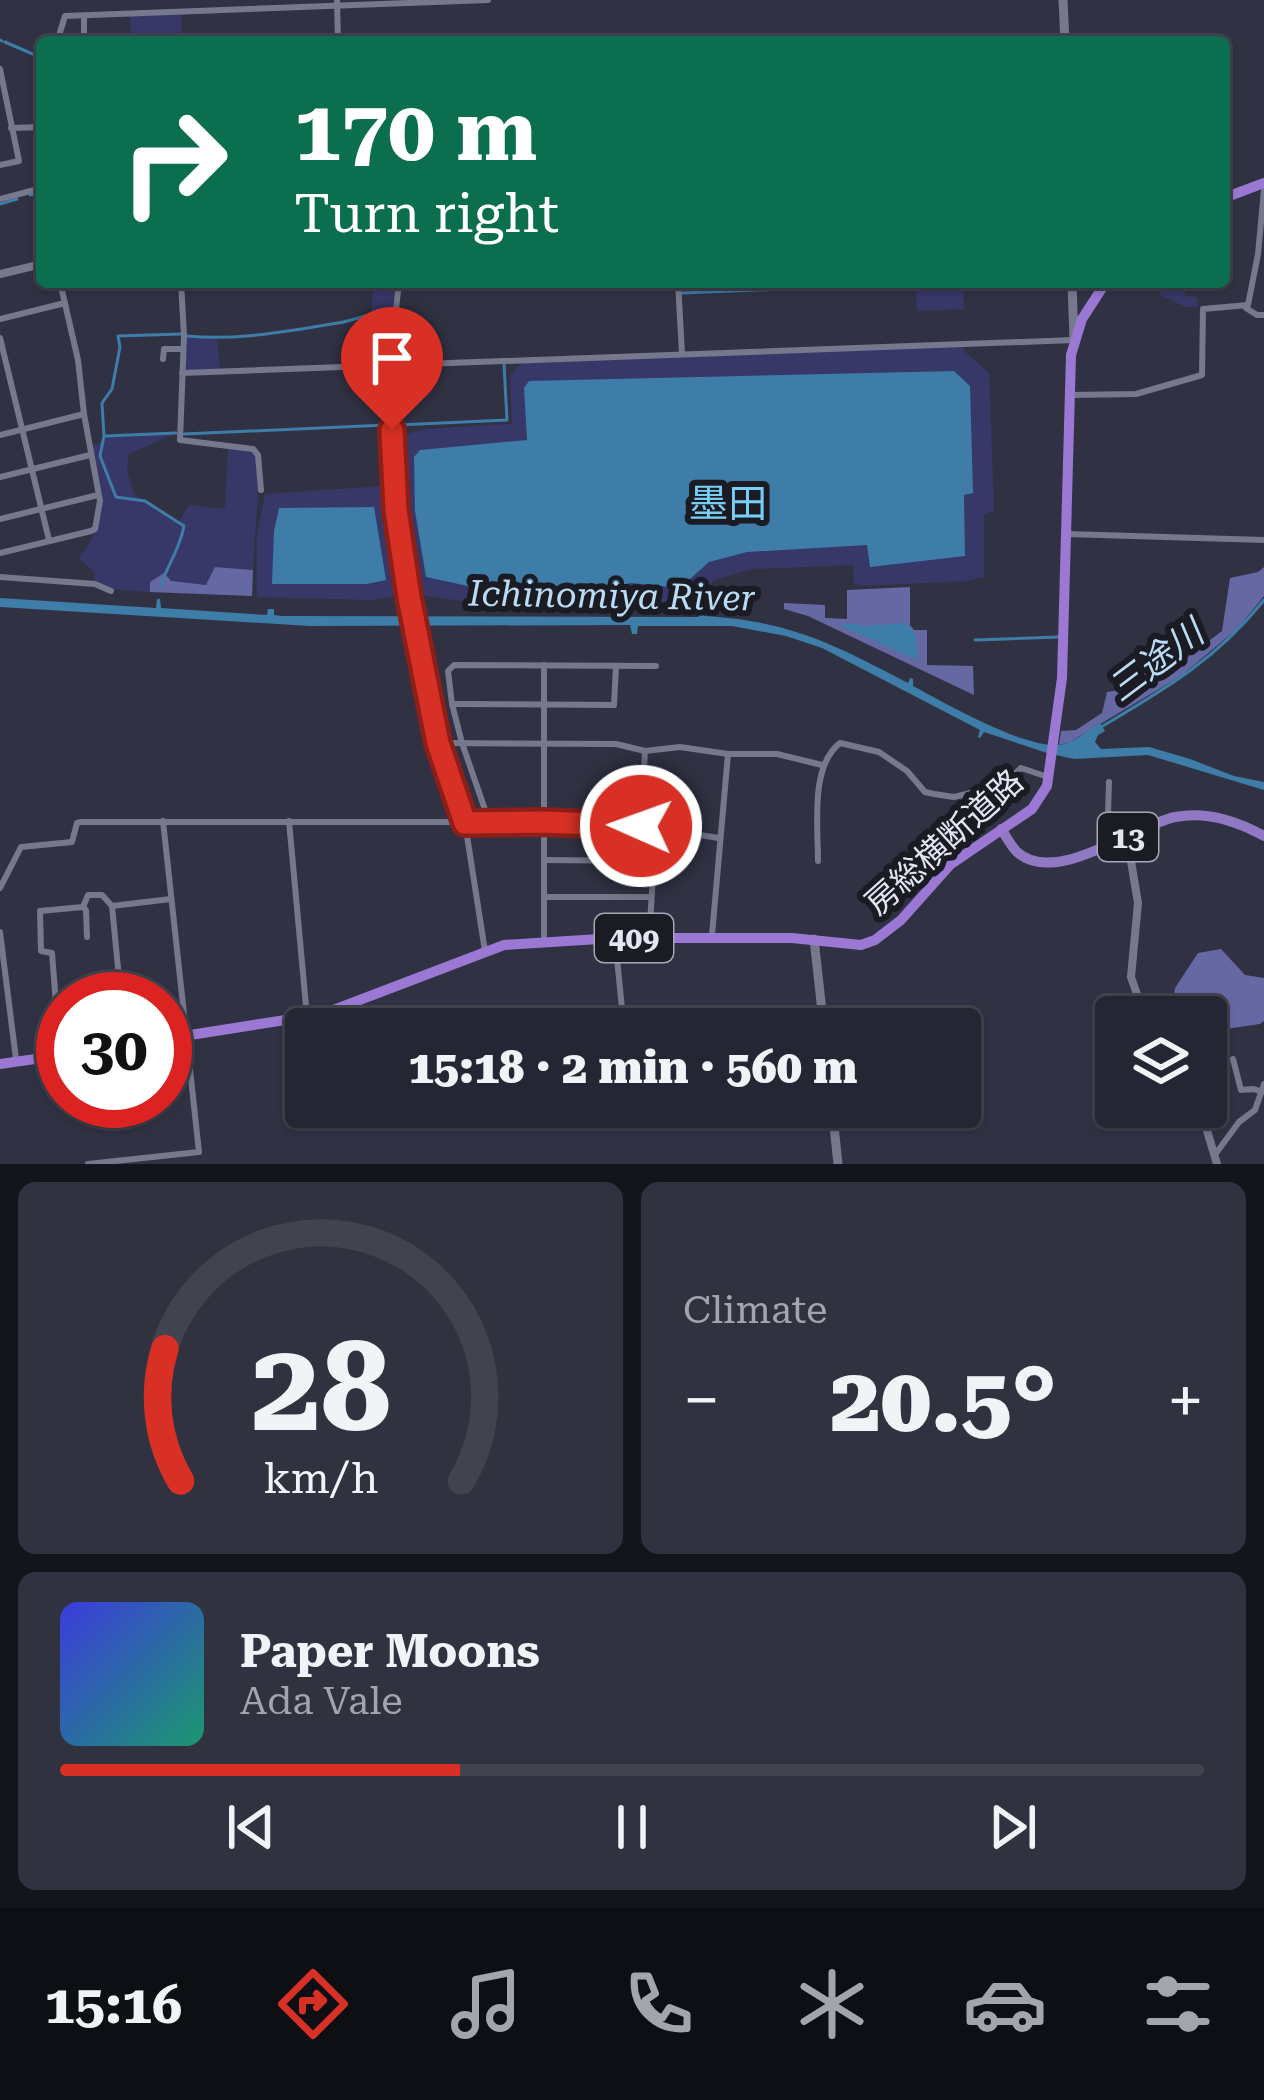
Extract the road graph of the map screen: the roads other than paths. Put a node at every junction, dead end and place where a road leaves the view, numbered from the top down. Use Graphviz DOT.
graph roads {
  1 [pos="488,0"];
  2 [pos="1063,0"];
  3 [pos="338,3"];
  4 [pos="84,17"];
  5 [pos="59,36"];
  6 [pos="84,36"];
  7 [pos="338,36"];
  8 [pos="1065,36"];
  9 [pos="0,69"];
  10 [pos="36,127"];
  11 [pos="11,128"];
  12 [pos="0,165"];
  13 [pos="1264,187"];
  14 [pos="36,190"];
  15 [pos="1230,196"];
  16 [pos="0,200"];
  17 [pos="36,265"];
  18 [pos="0,274"];
  19 [pos="61,288"];
  20 [pos="181,288"];
  21 [pos="398,288"];
  22 [pos="678,288"];
  23 [pos="1072,288"];
  24 [pos="1102,288"];
  25 [pos="64,303"];
  26 [pos="1245,308"];
  27 [pos="1264,314"];
  28 [pos="0,319"];
  29 [pos="0,338"];
  30 [pos="1074,340"];
  31 [pos="183,349"];
  32 [pos="682,354"];
  33 [pos="164,359"];
  34 [pos="390,365"];
  35 [pos="182,373"];
  36 [pos="1070,394"];
  37 [pos="84,414"];
  38 [pos="22,430"];
  39 [pos="0,435"];
  40 [pos="90,454"];
  41 [pos="32,469"];
  42 [pos="0,477"];
  43 [pos="261,490"];
  44 [pos="98,495"];
  45 [pos="41,508"];
  46 [pos="0,519"];
  47 [pos="1067,534"];
  48 [pos="1264,539"];
  49 [pos="50,540"];
  50 [pos="0,553"];
  51 [pos="0,577"];
  52 [pos="111,591"];
  53 [pos="544,665"];
  54 [pos="616,666"];
  55 [pos="656,666"];
  56 [pos="452,704"];
  57 [pos="544,705"];
  58 [pos="438,743"];
  59 [pos="462,743"];
  60 [pos="544,744"];
  61 [pos="645,751"];
  62 [pos="728,754"];
  63 [pos="822,765"];
  64 [pos="1048,777"];
  65 [pos="1109,782"];
  66 [pos="163,820"];
  67 [pos="289,821"];
  68 [pos="544,822"];
  69 [pos="465,823"];
  70 [pos="490,824"];
  71 [pos="641,826"];
  72 [pos="656,828"];
  73 [pos="1001,829"];
  74 [pos="1264,836"];
  75 [pos="1127,837"];
  76 [pos="719,838"];
  77 [pos="1114,844"];
  78 [pos="0,858"];
  79 [pos="15,859"];
  80 [pos="544,860"];
  81 [pos="653,860"];
  82 [pos="818,861"];
  83 [pos="0,888"];
  84 [pos="544,897"];
  85 [pos="650,897"];
  86 [pos="172,898"];
  87 [pos="112,906"];
  88 [pos="83,907"];
  89 [pos="0,932"];
  90 [pos="87,937"];
  91 [pos="615,938"];
  92 [pos="649,939"];
  93 [pos="712,939"];
  94 [pos="814,940"];
  95 [pos="544,941"];
  96 [pos="485,951"];
  97 [pos="54,972"];
  98 [pos="118,972"];
  99 [pos="180,972"];
  100 [pos="1138,996"];
  101 [pos="306,1008"];
  102 [pos="338,1008"];
  103 [pos="622,1008"];
  104 [pos="822,1008"];
  105 [pos="285,1020"];
  106 [pos="192,1034"];
  107 [pos="1233,1058"];
  108 [pos="36,1059"];
  109 [pos="16,1062"];
  110 [pos="0,1064"];
  111 [pos="1263,1088"];
  112 [pos="192,1089"];
  113 [pos="834,1128"];
  114 [pos="1206,1128"];
  115 [pos="1216,1160"];
  116 [pos="88,1164"];
  117 [pos="838,1164"];
  1 -- 3 [label="street"];
  2 -- 8 [label="main road"];
  3 -- 4 [label="street"];
  3 -- 7 [label="street"];
  4 -- 5 [label="street"];
  4 -- 6 [label="street"];
  9 -- 11 [label="street"];
  10 -- 11 [label="street"];
  11 -- 12 [label="street"];
  13 -- 15 [label="highway"];
  13 -- 26 [label="street"];
  14 -- 16 [label="street"];
  17 -- 18 [label="street"];
  19 -- 25 [label="street"];
  20 -- 31 [label="street"];
  21 -- 34 [label="street"];
  22 -- 32 [label="street"];
  23 -- 30 [label="main road"];
  24 -- 30 [label="highway, 房総横断道路 / 409"];
  25 -- 28 [label="street"];
  25 -- 37 [label="street"];
  26 -- 27 [label="street"];
  26 -- 36 [label="street"];
  29 -- 38 [label="street"];
  30 -- 32 [label="street"];
  30 -- 36 [label="highway, 房総横断道路 / 409"];
  31 -- 33 [label="street"];
  31 -- 35 [label="street"];
  32 -- 34 [label="street"];
  34 -- 35 [label="street"];
  34 -- 58 [label="street"];
  35 -- 43 [label="street"];
  36 -- 47 [label="highway, 房総横断道路 / 409"];
  37 -- 38 [label="street"];
  37 -- 40 [label="street"];
  38 -- 39 [label="street"];
  38 -- 41 [label="street"];
  40 -- 41 [label="street"];
  40 -- 44 [label="street"];
  41 -- 42 [label="street"];
  41 -- 45 [label="street"];
  44 -- 45 [label="street"];
  44 -- 49 [label="street"];
  45 -- 46 [label="street"];
  45 -- 49 [label="street"];
  47 -- 48 [label="street"];
  47 -- 64 [label="highway, 房総横断道路 / 409"];
  49 -- 50 [label="street"];
  51 -- 52 [label="street"];
  53 -- 54 [label="street"];
  53 -- 56 [label="street"];
  53 -- 57 [label="street"];
  54 -- 55 [label="street"];
  54 -- 57 [label="street"];
  56 -- 57 [label="street"];
  56 -- 59 [label="street"];
  57 -- 60 [label="street"];
  58 -- 59 [label="street"];
  58 -- 69 [label="street"];
  59 -- 60 [label="street"];
  59 -- 70 [label="street"];
  60 -- 61 [label="street"];
  60 -- 68 [label="street"];
  61 -- 62 [label="street"];
  61 -- 71 [label="street"];
  62 -- 63 [label="street"];
  62 -- 76 [label="street"];
  63 -- 64 [label="street"];
  63 -- 82 [label="street"];
  64 -- 73 [label="highway, 房総横断道路 / 409"];
  65 -- 77 [label="street"];
  66 -- 67 [label="street"];
  66 -- 79 [label="street"];
  66 -- 86 [label="street"];
  67 -- 69 [label="street"];
  67 -- 101 [label="street"];
  68 -- 70 [label="street"];
  68 -- 71 [label="street"];
  68 -- 80 [label="street"];
  69 -- 70 [label="street"];
  69 -- 96 [label="street"];
  71 -- 72 [label="street"];
  72 -- 76 [label="street"];
  72 -- 81 [label="street"];
  73 -- 77 [label="main road, 13"];
  73 -- 94 [label="highway, 房総横断道路 / 409"];
  74 -- 75 [label="main road, 13"];
  75 -- 77 [label="main road, 13"];
  75 -- 100 [label="street"];
  76 -- 93 [label="street"];
  78 -- 79 [label="street"];
  79 -- 83 [label="street"];
  80 -- 81 [label="street"];
  80 -- 84 [label="street"];
  81 -- 85 [label="street"];
  84 -- 85 [label="street"];
  84 -- 95 [label="street"];
  85 -- 92 [label="street"];
  86 -- 87 [label="street"];
  86 -- 99 [label="street"];
  87 -- 88 [label="street"];
  87 -- 98 [label="street"];
  88 -- 90 [label="street"];
  88 -- 97 [label="street"];
  89 -- 109 [label="street"];
  91 -- 92 [label="highway, 房総横断道路 / 409"];
  91 -- 95 [label="highway, 房総横断道路 / 409"];
  91 -- 103 [label="street"];
  92 -- 93 [label="highway, 房総横断道路 / 409"];
  93 -- 94 [label="highway, 房総横断道路 / 409"];
  94 -- 104 [label="main road"];
  95 -- 96 [label="highway, 房総横断道路 / 409"];
  96 -- 102 [label="highway, 房総横断道路 / 409"];
  105 -- 106 [label="highway, 房総横断道路 / 409"];
  107 -- 111 [label="street"];
  108 -- 109 [label="highway"];
  109 -- 110 [label="highway"];
  111 -- 115 [label="street"];
  112 -- 116 [label="street"];
  113 -- 117 [label="main road"];
  114 -- 115 [label="street"];
}
